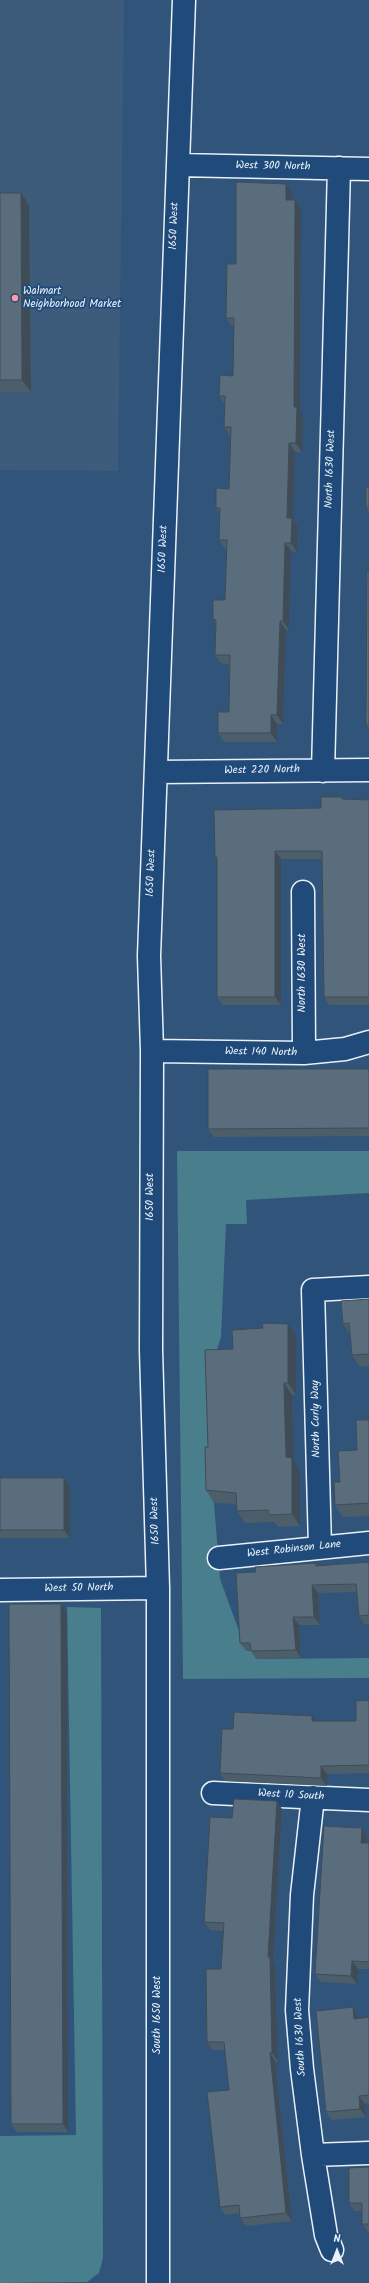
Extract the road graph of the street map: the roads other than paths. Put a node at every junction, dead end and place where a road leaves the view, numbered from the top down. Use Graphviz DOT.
graph roads {
  1 [pos="184,0"];
  2 [pos="178,165"];
  3 [pos="339,168"];
  4 [pos="369,169"];
  5 [pos="369,770"];
  6 [pos="322,771"];
  7 [pos="156,772"];
  8 [pos="303,892"];
  9 [pos="369,1042"];
  10 [pos="152,1051"];
  11 [pos="304,1053"];
  12 [pos="369,1287"];
  13 [pos="369,1543"];
  14 [pos="320,1547"];
  15 [pos="219,1558"];
  16 [pos="158,1588"];
  17 [pos="0,1590"];
  18 [pos="158,1747"];
  19 [pos="214,1793"];
  20 [pos="313,1797"];
  21 [pos="369,1800"];
  22 [pos="369,2153"];
  23 [pos="313,2155"];
  24 [pos="332,2250"];
  25 [pos="158,2283"];
  1 -- 2 [label="street, 1650 West"];
  2 -- 3 [label="street, West 300 North"];
  2 -- 7 [label="street, 1650 West"];
  3 -- 4 [label="street, West 300 North"];
  3 -- 6 [label="street, North 1630 West"];
  5 -- 6 [label="street, West 220 North"];
  6 -- 7 [label="street, West 220 North"];
  7 -- 10 [label="street, 1650 West"];
  8 -- 11 [label="street, North 1630 West"];
  9 -- 11 [label="street, West 140 North"];
  10 -- 11 [label="street, West 140 North"];
  10 -- 16 [label="street, 1650 West"];
  12 -- 14 [label="street, North Curly Way"];
  13 -- 14 [label="street, West Robinson Lane"];
  14 -- 15 [label="street, West Robinson Lane"];
  16 -- 17 [label="street, West 50 North"];
  16 -- 18 [label="street, 1650 West"];
  18 -- 25 [label="street, South 1650 West"];
  19 -- 20 [label="street, West 10 South"];
  20 -- 21 [label="street, West 10 South"];
  20 -- 23 [label="street, South 1630 West"];
  22 -- 23 [label="street"];
  23 -- 24 [label="street, South 1630 West"];
}
